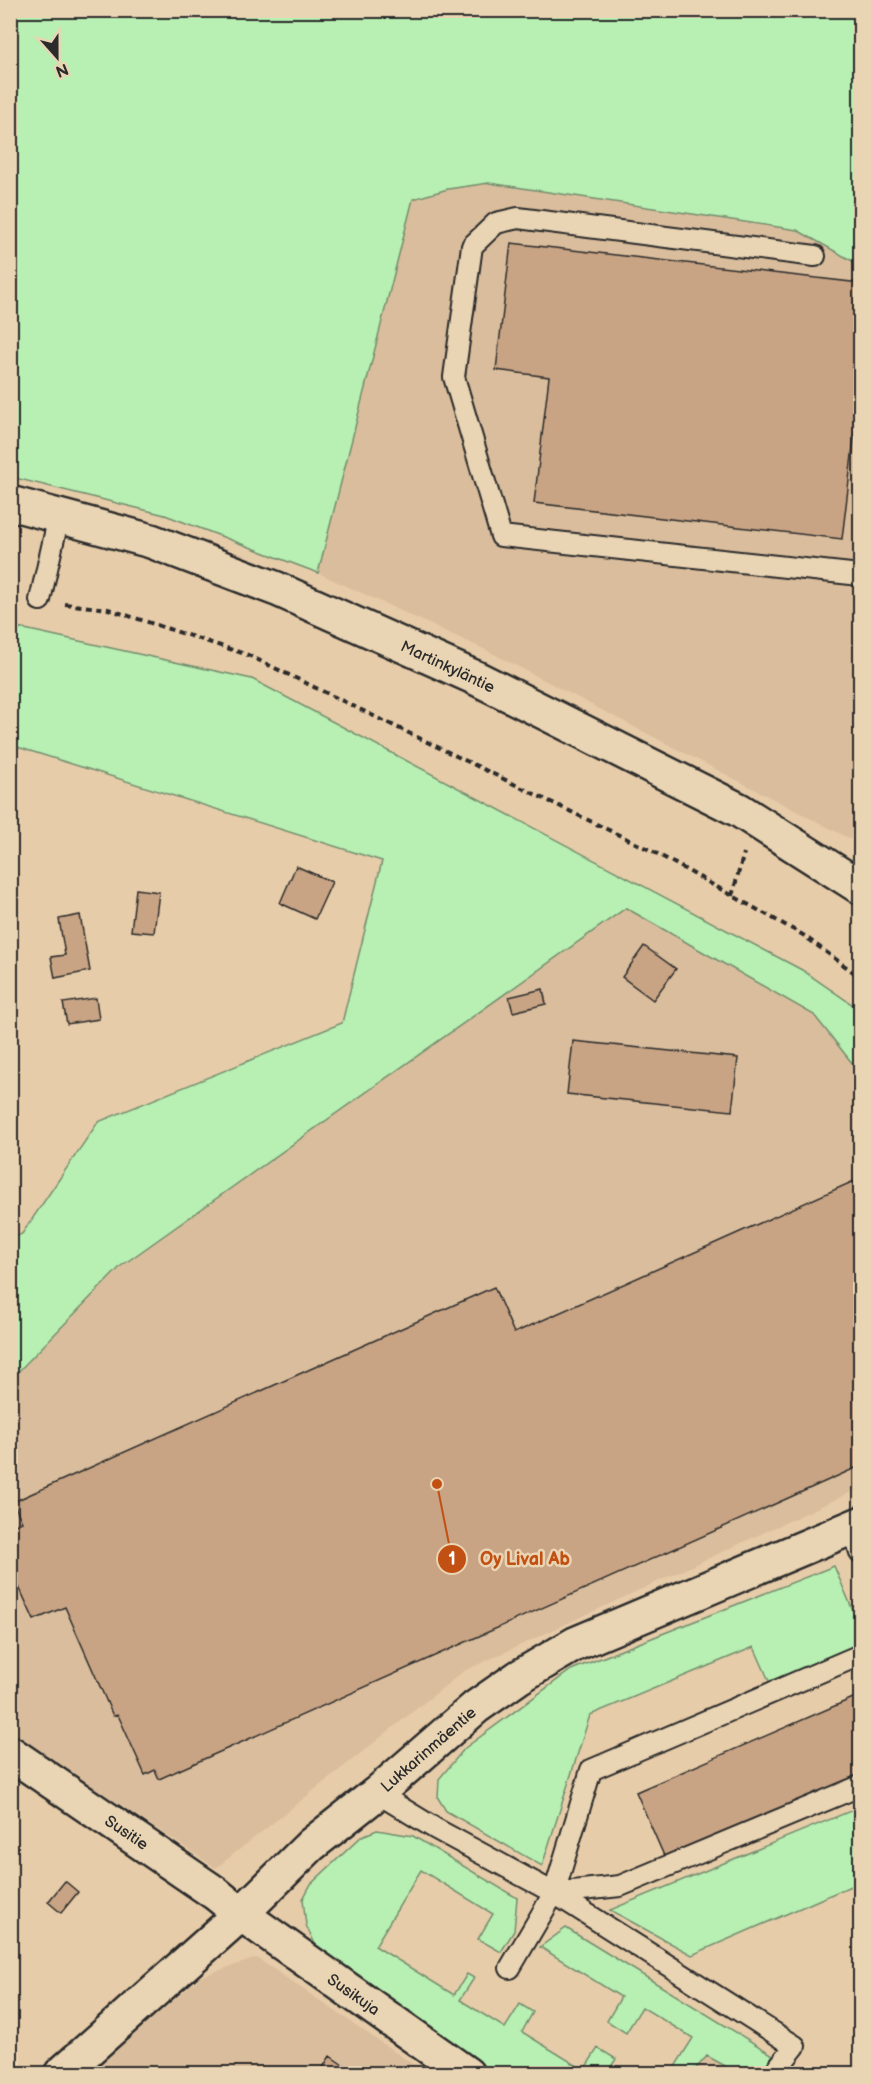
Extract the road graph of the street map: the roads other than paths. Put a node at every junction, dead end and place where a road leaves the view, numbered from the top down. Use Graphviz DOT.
graph roads {
  1 [pos="815,256"];
  2 [pos="10,503"];
  3 [pos="59,516"];
  4 [pos="861,575"];
  5 [pos="40,600"];
  6 [pos="861,887"];
  7 [pos="858,1534"];
  8 [pos="861,1655"];
  9 [pos="10,1753"];
  10 [pos="861,1786"];
  11 [pos="377,1793"];
  12 [pos="554,1893"];
  13 [pos="241,1914"];
  14 [pos="510,1968"];
  15 [pos="61,2073"];
  16 [pos="467,2073"];
  17 [pos="773,2073"];
  1 -- 4 [label="lane"];
  2 -- 3 [label="street, Martinkyläntie"];
  3 -- 5 [label="lane"];
  3 -- 6 [label="street, Martinkyläntie"];
  7 -- 11 [label="street, Lukkarinmäentie"];
  8 -- 12 [label="lane"];
  9 -- 13 [label="street, Susitie"];
  10 -- 12 [label="lane"];
  11 -- 12 [label="lane"];
  11 -- 13 [label="street, Lukkarinmäentie"];
  12 -- 14 [label="lane"];
  12 -- 17 [label="lane"];
  13 -- 15 [label="street, Lukkarinmäentie"];
  13 -- 16 [label="street, Susikuja"];
}
